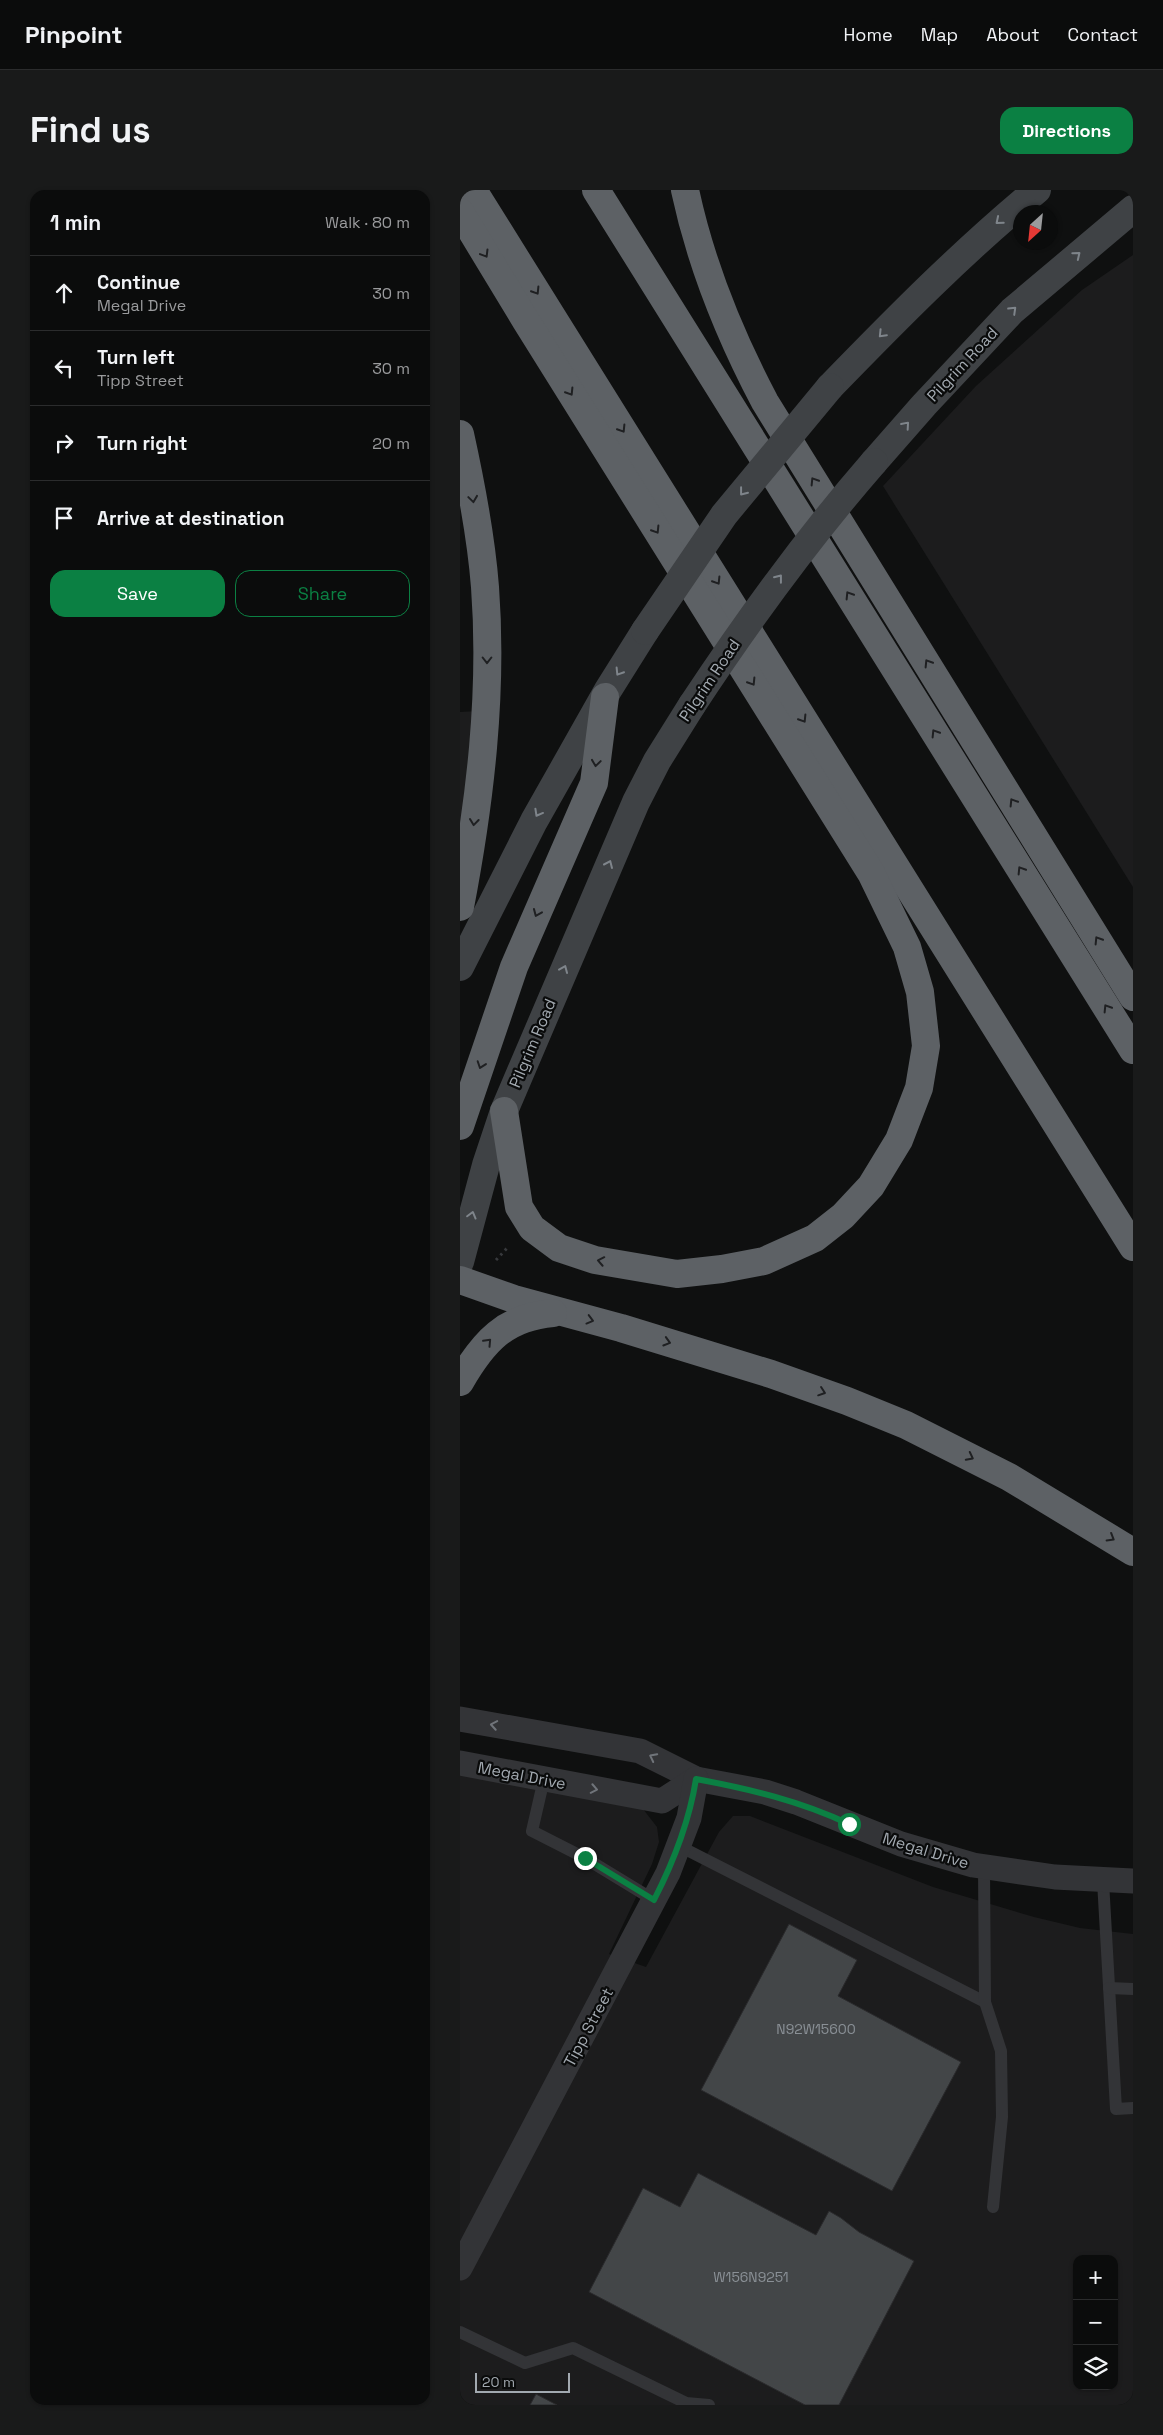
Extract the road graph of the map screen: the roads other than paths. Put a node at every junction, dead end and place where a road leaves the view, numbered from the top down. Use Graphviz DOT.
graph roads {
  1 [pos="473,190"];
  2 [pos="596,190"];
  3 [pos="685,190"];
  4 [pos="1037,190"];
  5 [pos="1133,209"];
  6 [pos="460,212"];
  7 [pos="460,434"];
  8 [pos="605,697"];
  9 [pos="460,907"];
  10 [pos="460,967"];
  11 [pos="1133,997"];
  12 [pos="1133,1050"];
  13 [pos="504,1111"];
  14 [pos="460,1126"];
  15 [pos="1133,1247"];
  16 [pos="460,1262"];
  17 [pos="460,1280"];
  18 [pos="560,1312"];
  19 [pos="460,1382"];
  20 [pos="1133,1552"];
  21 [pos="460,1719"];
  22 [pos="460,1763"];
  23 [pos="696,1779"];
  24 [pos="544,1780"];
  25 [pos="679,1846"];
  26 [pos="984,1867"];
  27 [pos="1103,1881"];
  28 [pos="1133,1881"];
  29 [pos="654,1900"];
  30 [pos="1110,1988"];
  31 [pos="1133,1990"];
  32 [pos="985,2002"];
  33 [pos="1133,2108"];
  34 [pos="992,2207"];
  35 [pos="460,2268"];
  36 [pos="460,2332"];
  37 [pos="709,2405"];
  1 -- 15 [label="highway, one-way"];
  12 -- 2 [label="highway, one-way"];
  11 -- 3 [label="highway, one-way"];
  4 -- 8 [label="street, one-way, bridge"];
  13 -- 5 [label="street, Pilgrim Road, one-way, bridge"];
  6 -- 13 [label="highway, one-way"];
  7 -- 9 [label="highway, one-way"];
  8 -- 10 [label="street, one-way"];
  8 -- 14 [label="highway, one-way"];
  16 -- 13 [label="street, Pilgrim Road, one-way"];
  17 -- 18 [label="highway"];
  19 -- 18 [label="highway, one-way"];
  18 -- 20 [label="highway, one-way"];
  23 -- 21 [label="street, Megal Drive, one-way"];
  22 -- 24 [label="street, Megal Drive"];
  24 -- 23 [label="street, Megal Drive, one-way"];
  23 -- 25 [label="street, Tipp Street"];
  23 -- 26 [label="street, Megal Drive"];
  24 -- 29 [label="lane"];
  25 -- 29 [label="street, Tipp Street"];
  25 -- 32 [label="lane"];
  26 -- 27 [label="street, Megal Drive"];
  26 -- 32 [label="lane"];
  27 -- 28 [label="street, Megal Drive"];
  27 -- 30 [label="lane"];
  29 -- 35 [label="street, Tipp Street"];
  30 -- 31 [label="lane"];
  30 -- 33 [label="lane"];
  32 -- 34 [label="lane"];
  36 -- 37 [label="lane"];
}
